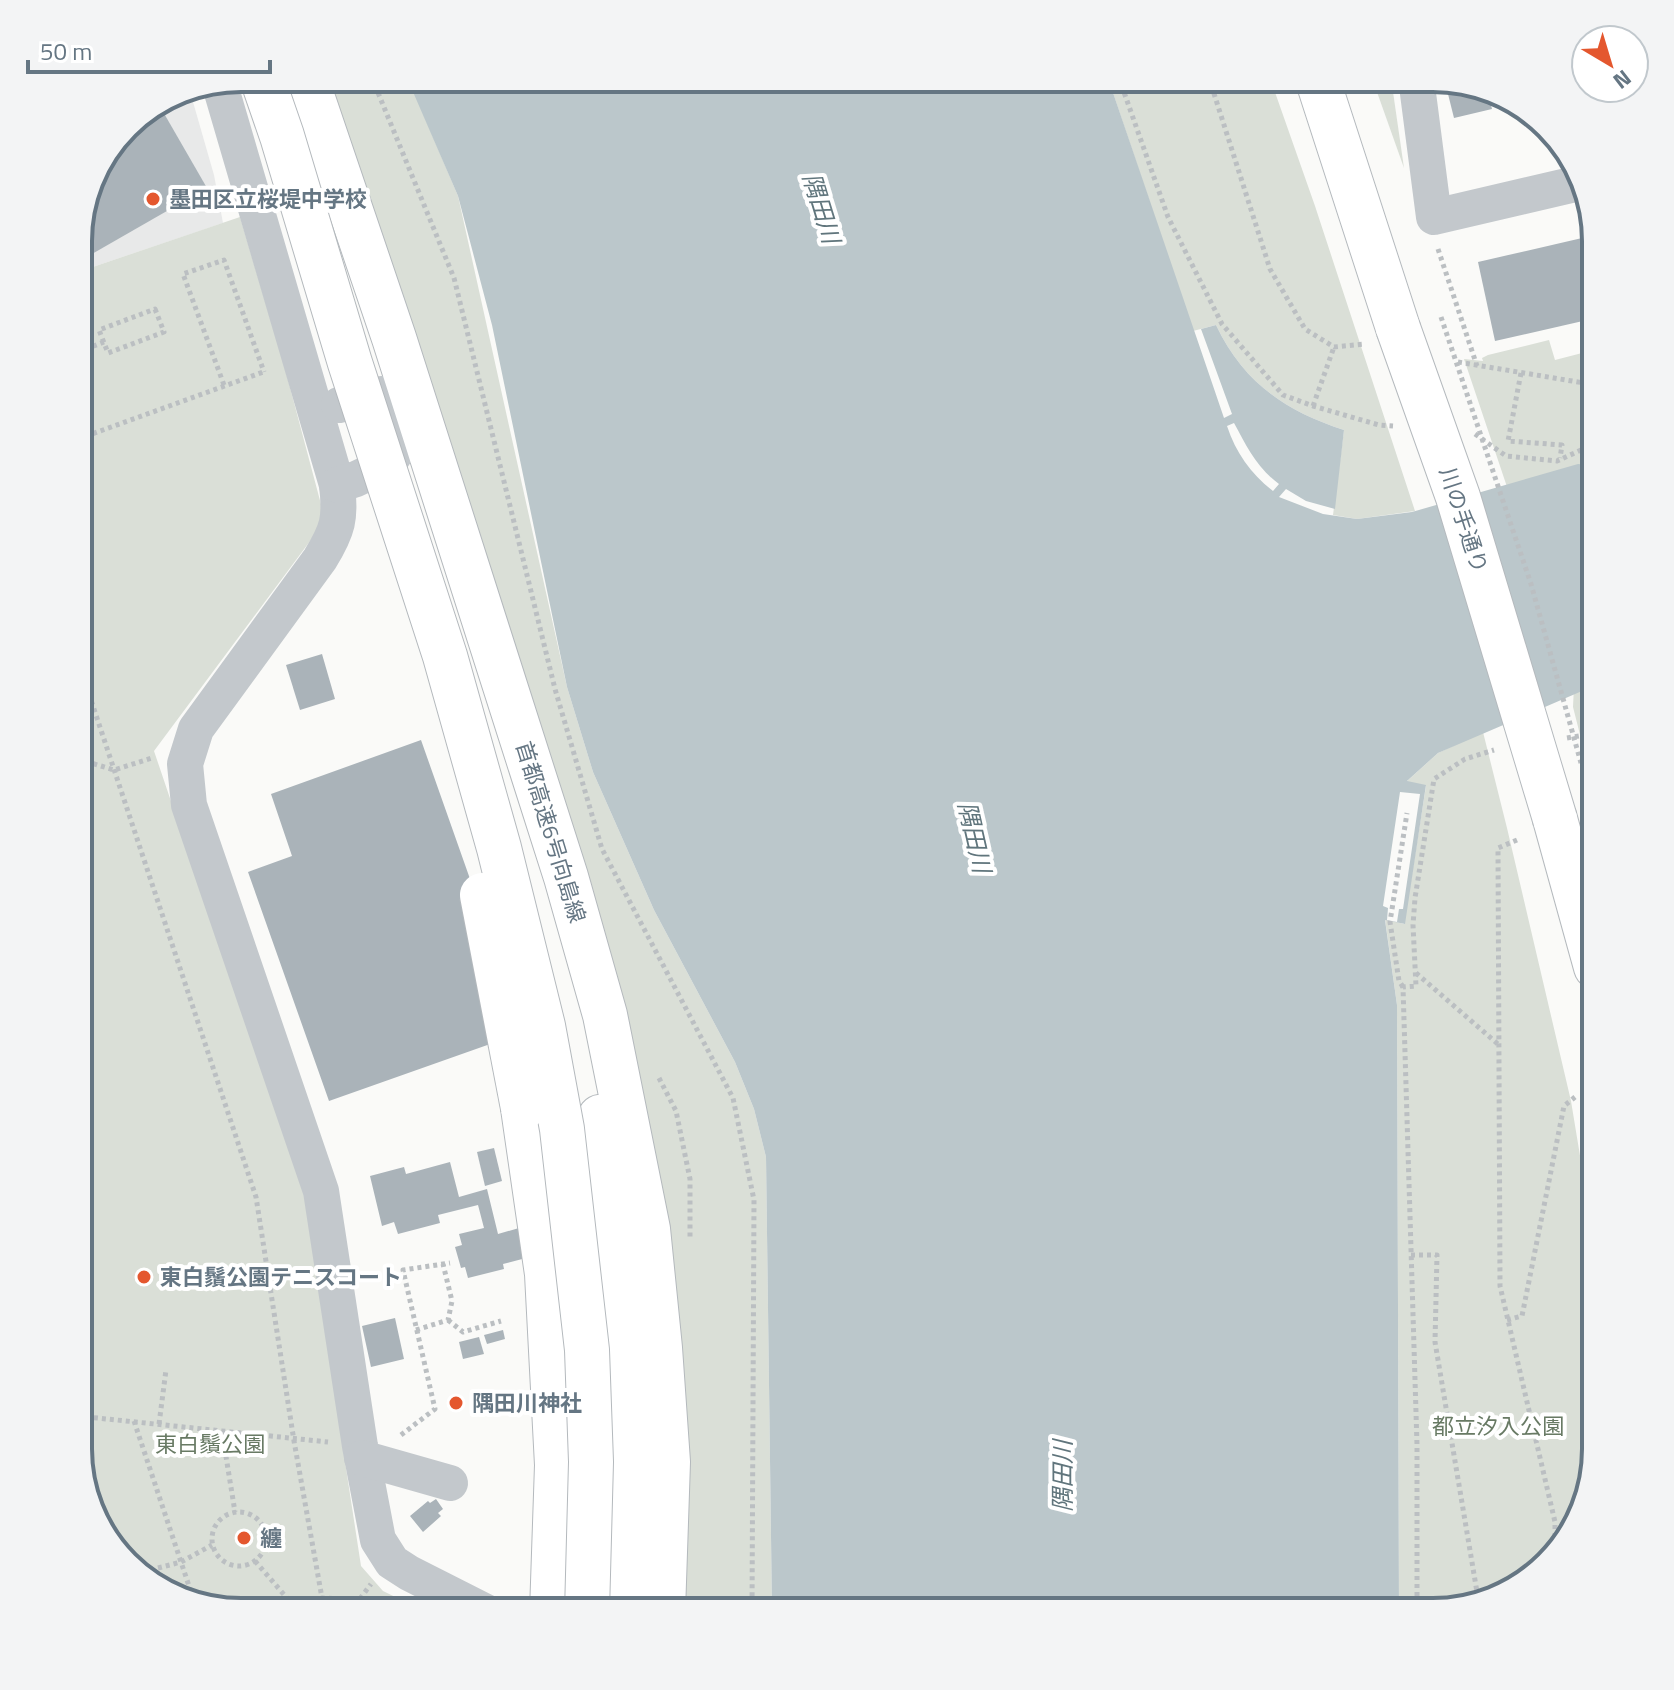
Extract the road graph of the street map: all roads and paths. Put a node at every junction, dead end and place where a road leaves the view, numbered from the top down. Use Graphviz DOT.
graph roads {
  1 [pos="267,92"];
  2 [pos="311,92"];
  3 [pos="378,92"];
  4 [pos="1124,92"];
  5 [pos="1213,92"];
  6 [pos="1321,92"];
  7 [pos="1418,92"];
  8 [pos="222,93"];
  9 [pos="1571,185"];
  10 [pos="1434,217"];
  11 [pos="1441,317"];
  12 [pos="1385,335"];
  13 [pos="104,342"];
  14 [pos="92,346"];
  15 [pos="1334,347"];
  16 [pos="1458,362"];
  17 [pos="350,363"];
  18 [pos="1477,366"];
  19 [pos="264,372"];
  20 [pos="1521,373"];
  21 [pos="304,374"];
  22 [pos="1582,383"];
  23 [pos="224,385"];
  24 [pos="1313,406"];
  25 [pos="1379,425"];
  26 [pos="92,434"];
  27 [pos="1582,450"];
  28 [pos="1523,458"];
  29 [pos="1560,458"];
  30 [pos="337,485"];
  31 [pos="491,643"];
  32 [pos="92,703"];
  33 [pos="160,755"];
  34 [pos="92,763"];
  35 [pos="1582,763"];
  36 [pos="114,770"];
  37 [pos="1434,779"];
  38 [pos="1407,813"];
  39 [pos="1517,840"];
  40 [pos="1582,916"];
  41 [pos="1416,972"];
  42 [pos="1403,987"];
  43 [pos="1500,1045"];
  44 [pos="1575,1097"];
  45 [pos="1411,1255"];
  46 [pos="448,1320"];
  47 [pos="1507,1320"];
  48 [pos="501,1321"];
  49 [pos="416,1330"];
  50 [pos="166,1370"];
  51 [pos="92,1417"];
  52 [pos="134,1421"];
  53 [pos="159,1424"];
  54 [pos="222,1432"];
  55 [pos="294,1441"];
  56 [pos="361,1452"];
  57 [pos="450,1483"];
  58 [pos="235,1512"];
  59 [pos="1555,1534"];
  60 [pos="212,1545"];
  61 [pos="255,1561"];
  62 [pos="181,1562"];
  63 [pos="392,1562"];
  64 [pos="158,1568"];
  65 [pos="190,1589"];
  66 [pos="1477,1591"];
  67 [pos="287,1598"];
  68 [pos="322,1598"];
  69 [pos="360,1598"];
  70 [pos="460,1598"];
  71 [pos="552,1598"];
  72 [pos="587,1598"];
  73 [pos="624,1598"];
  74 [pos="663,1598"];
  75 [pos="752,1598"];
  76 [pos="1417,1598"];
  1 -- 17 [label="main road, bridge"];
  2 -- 31 [label="main road, 首都高速6号向島線"];
  3 -- 75 [label="path"];
  4 -- 24 [label="path"];
  5 -- 15 [label="path"];
  6 -- 12 [label="main road, 川の手通り"];
  7 -- 10 [label="street"];
  8 -- 21 [label="street"];
  9 -- 10 [label="street"];
  10 -- 18 [label="path"];
  11 -- 16 [label="path, bridge"];
  12 -- 15 [label="path"];
  12 -- 40 [label="main road, 川の手通り, bridge"];
  13 -- 13 [label="path"];
  13 -- 14 [label="path"];
  15 -- 24 [label="path"];
  16 -- 18 [label="path"];
  16 -- 35 [label="path, bridge"];
  17 -- 71 [label="main road, bridge"];
  17 -- 72 [label="main road, bridge"];
  18 -- 20 [label="path"];
  19 -- 21 [label="path"];
  19 -- 23 [label="path"];
  19 -- 23 [label="path"];
  20 -- 22 [label="path"];
  20 -- 29 [label="path"];
  21 -- 30 [label="street"];
  21 -- 30 [label="street"];
  23 -- 26 [label="path"];
  24 -- 25 [label="path"];
  27 -- 29 [label="path"];
  28 -- 29 [label="path"];
  30 -- 56 [label="street"];
  31 -- 73 [label="main road"];
  31 -- 74 [label="main road, 首都高速6号向島線"];
  32 -- 36 [label="path"];
  33 -- 36 [label="path"];
  34 -- 36 [label="path"];
  36 -- 55 [label="path"];
  37 -- 41 [label="path"];
  38 -- 42 [label="path"];
  39 -- 43 [label="path"];
  41 -- 42 [label="path"];
  41 -- 43 [label="path"];
  42 -- 45 [label="path"];
  43 -- 47 [label="path"];
  44 -- 47 [label="path"];
  45 -- 66 [label="path"];
  45 -- 76 [label="path"];
  46 -- 48 [label="path"];
  46 -- 49 [label="path"];
  46 -- 49 [label="path"];
  47 -- 59 [label="path"];
  49 -- 56 [label="path"];
  50 -- 53 [label="path"];
  51 -- 52 [label="path"];
  52 -- 53 [label="path"];
  52 -- 62 [label="path"];
  53 -- 54 [label="path"];
  54 -- 55 [label="path"];
  54 -- 58 [label="path"];
  55 -- 56 [label="path"];
  55 -- 68 [label="path"];
  56 -- 57 [label="street"];
  56 -- 63 [label="street"];
  58 -- 60 [label="path"];
  58 -- 61 [label="path"];
  60 -- 61 [label="path"];
  60 -- 62 [label="path"];
  61 -- 67 [label="path"];
  62 -- 64 [label="path"];
  62 -- 65 [label="path"];
  63 -- 69 [label="path"];
  63 -- 70 [label="street"];
}
